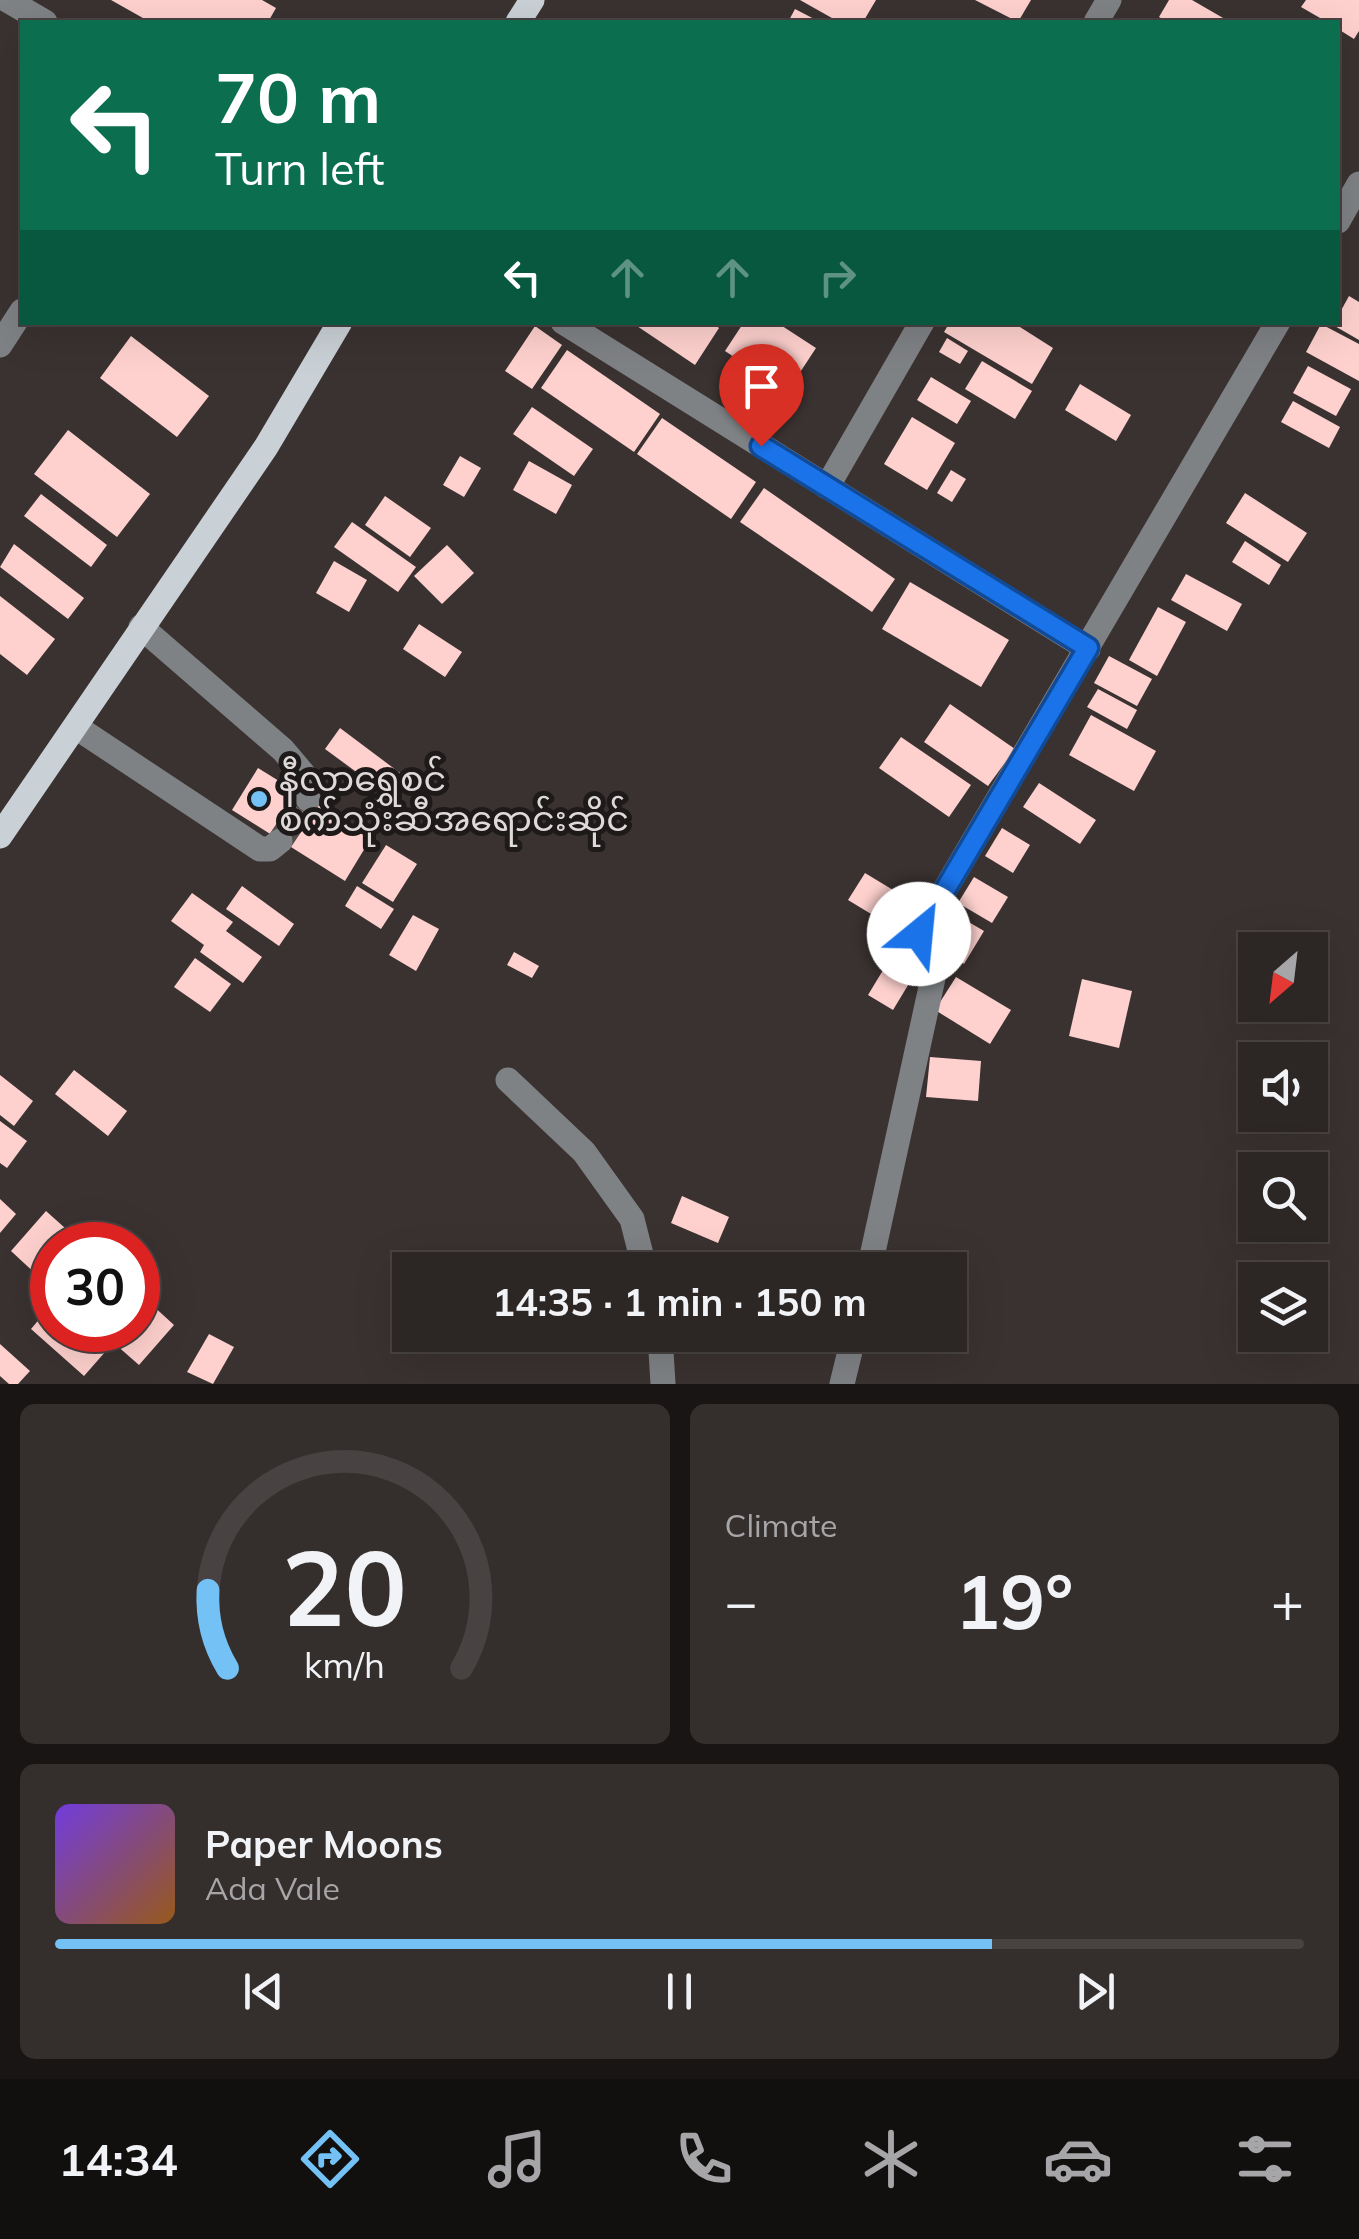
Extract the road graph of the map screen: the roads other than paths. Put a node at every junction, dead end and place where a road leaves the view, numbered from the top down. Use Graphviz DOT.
graph roads {
  1 [pos="7,0"];
  2 [pos="42,20"];
  3 [pos="1359,184"];
  4 [pos="1340,217"];
  5 [pos="20,313"];
  6 [pos="338,325"];
  7 [pos="568,325"];
  8 [pos="920,325"];
  9 [pos="1276,325"];
  10 [pos="0,346"];
  11 [pos="827,487"];
  12 [pos="141,627"];
  13 [pos="1088,648"];
  14 [pos="76,727"];
  15 [pos="308,799"];
  16 [pos="0,836"];
  17 [pos="280,841"];
  18 [pos="508,1080"];
  19 [pos="641,1252"];
  20 [pos="873,1252"];
  21 [pos="661,1352"];
  22 [pos="850,1352"];
  23 [pos="663,1384"];
  24 [pos="842,1384"];
  1 -- 2 [label="street"];
  3 -- 4 [label="street"];
  5 -- 10 [label="street"];
  6 -- 12 [label="main road"];
  7 -- 11 [label="street"];
  8 -- 11 [label="street"];
  9 -- 13 [label="street"];
  11 -- 13 [label="street"];
  12 -- 14 [label="main road"];
  12 -- 15 [label="street"];
  13 -- 20 [label="street"];
  14 -- 16 [label="main road"];
  14 -- 17 [label="street"];
  18 -- 19 [label="street"];
  21 -- 23 [label="street"];
  22 -- 24 [label="street"];
}
